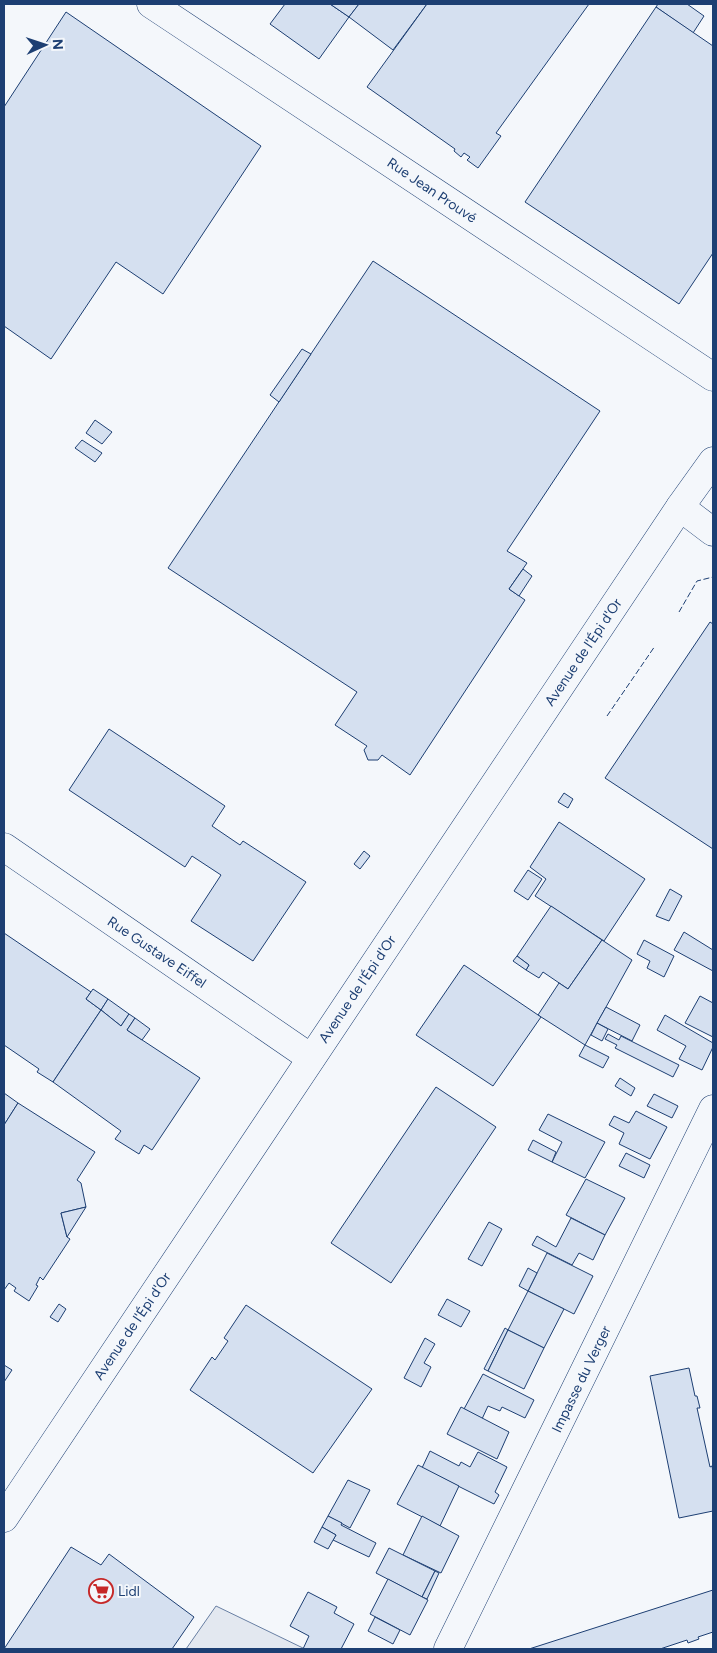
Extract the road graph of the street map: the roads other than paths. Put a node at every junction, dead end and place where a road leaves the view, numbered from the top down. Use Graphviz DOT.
graph roads {
  1 [pos="151,4"];
  2 [pos="713,377"];
  3 [pos="713,462"];
  4 [pos="680,507"];
  5 [pos="713,532"];
  6 [pos="4,847"];
  7 [pos="311,1058"];
  8 [pos="713,1109"];
  9 [pos="4,1518"];
  10 [pos="448,1649"];
  1 -- 2 [label="street, Rue Jean Prouvé"];
  3 -- 4 [label="street, Avenue de l'Épi d'Or"];
  4 -- 5 [label="street"];
  4 -- 7 [label="street, Avenue de l'Épi d'Or"];
  6 -- 7 [label="street, Rue Gustave Eiffel"];
  7 -- 9 [label="street, Avenue de l'Épi d'Or"];
  8 -- 10 [label="street, Impasse du Verger"];
}
